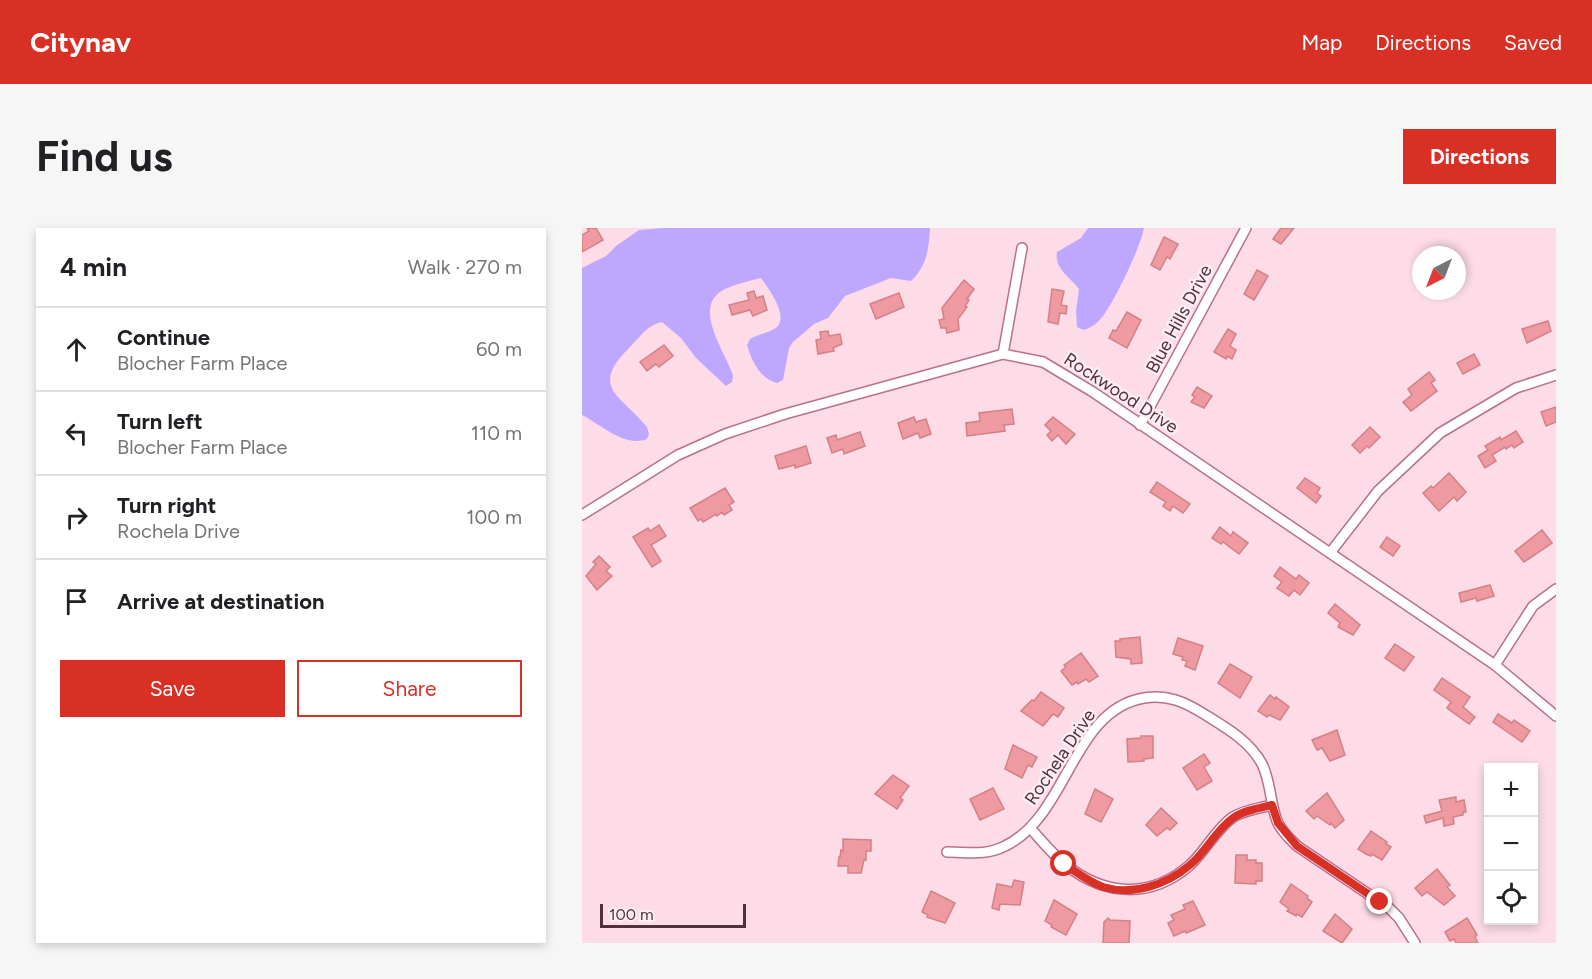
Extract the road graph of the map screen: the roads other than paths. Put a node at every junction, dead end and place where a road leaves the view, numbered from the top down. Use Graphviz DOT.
graph roads {
  1 [pos="1246,228"];
  2 [pos="1022,248"];
  3 [pos="1003,354"];
  4 [pos="1556,375"];
  5 [pos="1140,425"];
  6 [pos="582,515"];
  7 [pos="1330,553"];
  8 [pos="1556,589"];
  9 [pos="1495,665"];
  10 [pos="1556,716"];
  11 [pos="1272,805"];
  12 [pos="1031,829"];
  13 [pos="947,852"];
  14 [pos="1415,943"];
  1 -- 5 [label="street, Blue Hills Drive"];
  2 -- 3 [label="street"];
  3 -- 5 [label="street, Rockwood Drive"];
  3 -- 6 [label="street, Rockwood Drive"];
  4 -- 7 [label="street"];
  5 -- 7 [label="street, Rockwood Drive"];
  7 -- 9 [label="street, Rockwood Drive"];
  8 -- 9 [label="street"];
  9 -- 10 [label="street, Rockwood Drive"];
  11 -- 12 [label="street"];
  11 -- 12 [label="street, Rochela Drive"];
  11 -- 14 [label="street, Rochela Drive"];
  12 -- 13 [label="street, Rochela Drive"];
}
